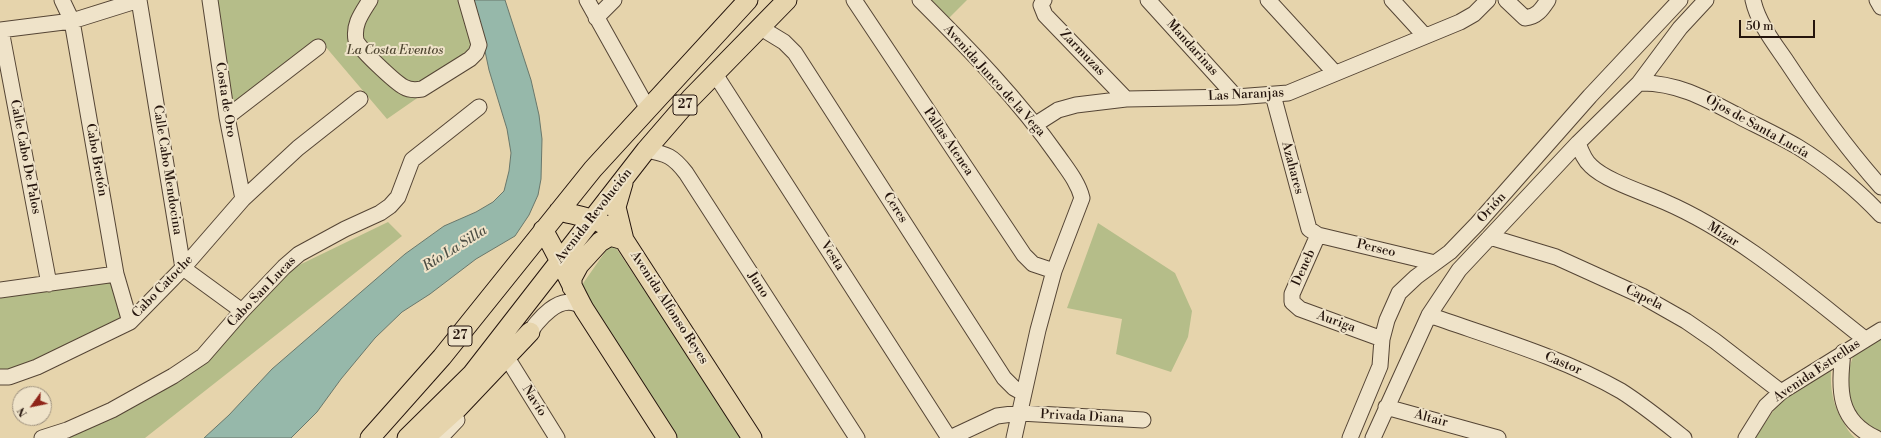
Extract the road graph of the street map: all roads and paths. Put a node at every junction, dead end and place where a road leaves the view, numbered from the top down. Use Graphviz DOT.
graph roads {
  1 [pos="62,0"];
  2 [pos="139,0"];
  3 [pos="210,0"];
  4 [pos="370,0"];
  5 [pos="466,0"];
  6 [pos="587,0"];
  7 [pos="614,0"];
  8 [pos="748,0"];
  9 [pos="787,0"];
  10 [pos="854,0"];
  11 [pos="920,0"];
  12 [pos="1148,0"];
  13 [pos="1268,0"];
  14 [pos="1392,0"];
  15 [pos="1488,0"];
  16 [pos="1506,0"];
  17 [pos="1548,0"];
  18 [pos="1680,0"];
  19 [pos="1706,0"];
  20 [pos="1754,0"];
  21 [pos="1877,0"];
  22 [pos="1042,2"];
  23 [pos="1881,7"];
  24 [pos="596,18"];
  25 [pos="72,21"];
  26 [pos="762,28"];
  27 [pos="1,30"];
  28 [pos="1426,36"];
  29 [pos="318,47"];
  30 [pos="1335,73"];
  31 [pos="715,74"];
  32 [pos="1606,80"];
  33 [pos="1639,83"];
  34 [pos="1273,95"];
  35 [pos="1624,96"];
  36 [pos="1236,97"];
  37 [pos="360,99"];
  38 [pos="1126,99"];
  39 [pos="479,107"];
  40 [pos="648,109"];
  41 [pos="227,117"];
  42 [pos="1036,124"];
  43 [pos="1578,143"];
  44 [pos="646,150"];
  45 [pos="1854,156"];
  46 [pos="1835,173"];
  47 [pos="625,174"];
  48 [pos="1881,188"];
  49 [pos="243,199"];
  50 [pos="559,211"];
  51 [pos="1881,215"];
  52 [pos="591,218"];
  53 [pos="543,230"];
  54 [pos="1318,236"];
  55 [pos="1490,238"];
  56 [pos="624,240"];
  57 [pos="560,258"];
  58 [pos="1438,260"];
  59 [pos="183,268"];
  60 [pos="1459,270"];
  61 [pos="1054,271"];
  62 [pos="116,274"];
  63 [pos="49,284"];
  64 [pos="572,287"];
  65 [pos="0,290"];
  66 [pos="1292,302"];
  67 [pos="584,309"];
  68 [pos="242,311"];
  69 [pos="1429,315"];
  70 [pos="130,322"];
  71 [pos="1881,330"];
  72 [pos="530,332"];
  73 [pos="1382,339"];
  74 [pos="1865,340"];
  75 [pos="1843,352"];
  76 [pos="511,364"];
  77 [pos="1380,366"];
  78 [pos="1404,373"];
  79 [pos="472,374"];
  80 [pos="0,377"];
  81 [pos="1781,392"];
  82 [pos="1023,393"];
  83 [pos="1386,407"];
  84 [pos="1020,413"];
  85 [pos="1144,420"];
  86 [pos="448,431"];
  87 [pos="42,438"];
  88 [pos="370,438"];
  89 [pos="407,438"];
  90 [pos="425,438"];
  91 [pos="557,438"];
  92 [pos="667,438"];
  93 [pos="752,438"];
  94 [pos="857,438"];
  95 [pos="949,438"];
  96 [pos="1014,438"];
  97 [pos="1350,438"];
  98 [pos="1373,438"];
  99 [pos="1498,438"];
  100 [pos="1684,438"];
  101 [pos="1746,438"];
  102 [pos="1876,438"];
  1 -- 25 [label="street, Cabo Bretón"];
  2 -- 25 [label="street"];
  2 -- 59 [label="street, Calle Cabo Mendocina"];
  3 -- 41 [label="street, Costa de Oro"];
  4 -- 5 [label="street"];
  6 -- 24 [label="street"];
  7 -- 24 [label="street"];
  8 -- 40 [label="main road, 27"];
  9 -- 26 [label="main road, Avenida Revolución / 27"];
  10 -- 61 [label="street, Pallas Atenea"];
  11 -- 42 [label="street, Avenida Junco de la Vega"];
  12 -- 36 [label="street, Mandarinas"];
  13 -- 30 [label="street"];
  14 -- 28 [label="street"];
  15 -- 28 [label="street, Las Naranjas"];
  16 -- 17 [label="street"];
  18 -- 32 [label="street, Orión"];
  19 -- 33 [label="street, Orión"];
  20 -- 45 [label="street"];
  21 -- 23 [label="street"];
  22 -- 38 [label="street, Zarmuzas"];
  24 -- 40 [label="street"];
  25 -- 27 [label="street"];
  25 -- 62 [label="street, Cabo Bretón"];
  26 -- 31 [label="main road, Avenida Revolución / 27"];
  26 -- 82 [label="street, Ceres"];
  27 -- 63 [label="street, Calle Cabo De Palos"];
  28 -- 30 [label="street, Las Naranjas"];
  29 -- 41 [label="street"];
  30 -- 34 [label="street, Las Naranjas"];
  31 -- 44 [label="main road, Avenida Revolución / 27"];
  31 -- 95 [label="street, Vesta"];
  32 -- 35 [label="street"];
  32 -- 58 [label="street, Orión"];
  33 -- 35 [label="street, Orión"];
  33 -- 46 [label="street, Ojos de Santa Lucía"];
  34 -- 36 [label="street, Las Naranjas"];
  34 -- 54 [label="street, Azahares"];
  35 -- 43 [label="street, Orión"];
  36 -- 38 [label="street, Las Naranjas"];
  37 -- 49 [label="street, Cabo Catoche"];
  38 -- 42 [label="street, Las Naranjas"];
  39 -- 68 [label="street, Cabo San Lucas"];
  40 -- 50 [label="main road, 27"];
  41 -- 49 [label="street, Costa de Oro"];
  42 -- 61 [label="street, Avenida Junco de la Vega"];
  43 -- 55 [label="street, Orión"];
  43 -- 74 [label="street, Mizar"];
  44 -- 47 [label="main road, Avenida Revolución / 27"];
  44 -- 94 [label="street, Juno"];
  45 -- 46 [label="street"];
  45 -- 48 [label="street"];
  46 -- 51 [label="street, Ojos de Santa Lucía"];
  47 -- 52 [label="main road, Avenida Revolución / 27"];
  47 -- 56 [label="main road"];
  49 -- 59 [label="street, Cabo Catoche"];
  50 -- 52 [label="main road, Avenida Alfonso Reyes"];
  50 -- 53 [label="main road, 27"];
  52 -- 56 [label="main road, Avenida Alfonso Reyes"];
  52 -- 57 [label="main road, Avenida Revolución / 27"];
  53 -- 57 [label="main road"];
  53 -- 88 [label="main road, 27"];
  54 -- 58 [label="street, Perseo"];
  54 -- 66 [label="street, Deneb"];
  55 -- 60 [label="street, Orión"];
  55 -- 81 [label="street, Capela"];
  56 -- 64 [label="main road"];
  56 -- 93 [label="main road, Avenida Alfonso Reyes"];
  57 -- 64 [label="main road"];
  57 -- 79 [label="main road, Avenida Revolución / 27"];
  58 -- 60 [label="street"];
  58 -- 73 [label="street, Orión"];
  59 -- 68 [label="street"];
  59 -- 70 [label="street, Cabo Catoche"];
  60 -- 69 [label="street, Orión"];
  61 -- 82 [label="street, Avenida Junco de la Vega"];
  62 -- 63 [label="street"];
  62 -- 70 [label="street, Cabo Bretón"];
  63 -- 65 [label="street"];
  64 -- 67 [label="main road"];
  66 -- 73 [label="street, Auriga"];
  67 -- 72 [label="street"];
  67 -- 92 [label="main road"];
  68 -- 87 [label="street, Cabo San Lucas"];
  69 -- 78 [label="street, Orión"];
  69 -- 100 [label="street, Castor"];
  70 -- 80 [label="street, Cabo Catoche"];
  71 -- 74 [label="street, Avenida Estrellas"];
  72 -- 76 [label="street"];
  72 -- 86 [label="main road"];
  73 -- 77 [label="street, Orión"];
  74 -- 75 [label="street, Avenida Estrellas"];
  75 -- 81 [label="street, Avenida Estrellas"];
  75 -- 102 [label="street"];
  76 -- 86 [label="street"];
  76 -- 91 [label="street, Navío"];
  77 -- 78 [label="street"];
  77 -- 97 [label="street, Orión"];
  78 -- 83 [label="street, Orión"];
  79 -- 86 [label="main road"];
  79 -- 89 [label="main road, Avenida Revolución / 27"];
  81 -- 101 [label="street, Avenida Estrellas"];
  82 -- 84 [label="street, Avenida Junco de la Vega"];
  83 -- 98 [label="street, Orión"];
  83 -- 99 [label="street, Altair"];
  84 -- 85 [label="street, Privada Diana"];
  84 -- 95 [label="street, Privada Diana"];
  84 -- 96 [label="street, Avenida Junco de la Vega"];
  86 -- 90 [label="main road"];
}
